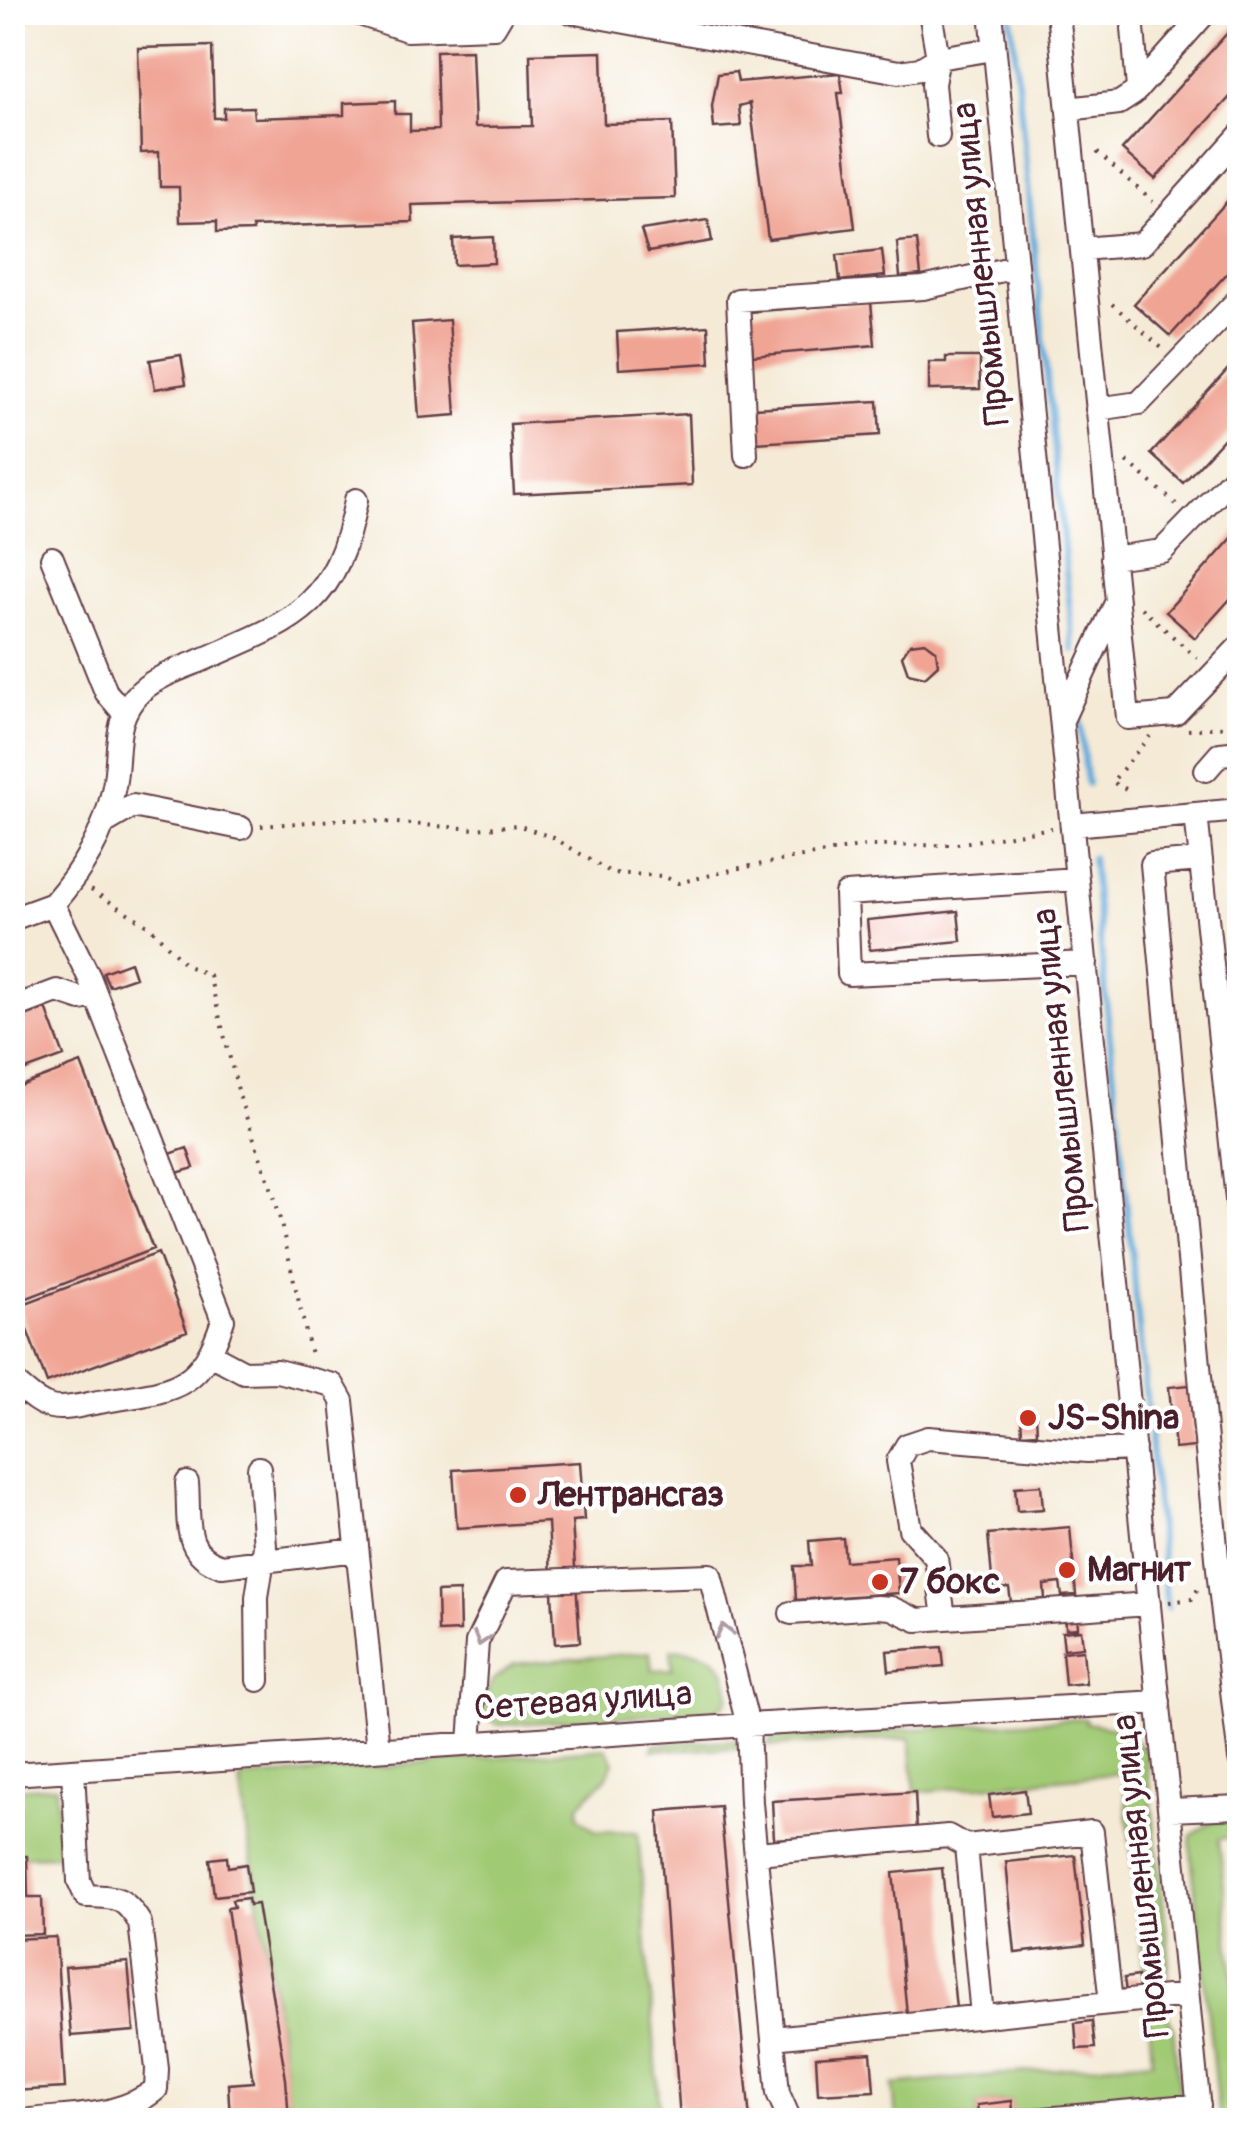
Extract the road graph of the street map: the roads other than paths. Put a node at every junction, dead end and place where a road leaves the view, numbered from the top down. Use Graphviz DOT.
graph roads {
  1 [pos="354,12"];
  2 [pos="503,12"];
  3 [pos="571,12"];
  4 [pos="930,12"];
  5 [pos="991,12"];
  6 [pos="1058,12"];
  7 [pos="1206,12"];
  8 [pos="1133,28"];
  9 [pos="994,49"];
  10 [pos="938,58"];
  11 [pos="1138,89"];
  12 [pos="1068,109"];
  13 [pos="938,136"];
  14 [pos="1240,136"];
  15 [pos="1082,249"];
  16 [pos="1016,267"];
  17 [pos="1240,298"];
  18 [pos="1098,409"];
  19 [pos="746,455"];
  20 [pos="1240,471"];
  21 [pos="356,500"];
  22 [pos="52,558"];
  23 [pos="1112,558"];
  24 [pos="1117,601"];
  25 [pos="1240,646"];
  26 [pos="123,712"];
  27 [pos="1061,721"];
  28 [pos="1240,752"];
  29 [pos="1206,770"];
  30 [pos="1240,810"];
  31 [pos="1196,814"];
  32 [pos="104,823"];
  33 [pos="1072,825"];
  34 [pos="241,828"];
  35 [pos="1200,860"];
  36 [pos="1077,880"];
  37 [pos="53,904"];
  38 [pos="12,918"];
  39 [pos="1086,964"];
  40 [pos="96,995"];
  41 [pos="12,1008"];
  42 [pos="1240,1228"];
  43 [pos="212,1355"];
  44 [pos="12,1380"];
  45 [pos="1134,1449"];
  46 [pos="259,1468"];
  47 [pos="188,1483"];
  48 [pos="358,1550"];
  49 [pos="263,1561"];
  50 [pos="1149,1604"];
  51 [pos="791,1614"];
  52 [pos="944,1618"];
  53 [pos="258,1680"];
  54 [pos="1159,1702"];
  55 [pos="748,1725"];
  56 [pos="470,1743"];
  57 [pos="378,1749"];
  58 [pos="1240,1759"];
  59 [pos="73,1770"];
  60 [pos="12,1774"];
  61 [pos="1240,1807"];
  62 [pos="1170,1810"];
  63 [pos="966,1846"];
  64 [pos="757,1852"];
  65 [pos="1187,1995"];
  66 [pos="1110,2002"];
  67 [pos="982,2016"];
  68 [pos="773,2038"];
  69 [pos="1199,2112"];
  70 [pos="31,2120"];
  71 [pos="790,2120"];
  72 [pos="1033,2120"];
  1 -- 2 [label="street"];
  3 -- 10 [label="street"];
  4 -- 10 [label="street"];
  5 -- 9 [label="street, Промышленная улица"];
  6 -- 12 [label="street"];
  7 -- 11 [label="street"];
  8 -- 11 [label="street"];
  9 -- 10 [label="street"];
  9 -- 16 [label="street, Промышленная улица"];
  10 -- 13 [label="street"];
  11 -- 12 [label="street"];
  12 -- 15 [label="street"];
  14 -- 15 [label="street"];
  15 -- 18 [label="street"];
  16 -- 19 [label="street"];
  16 -- 27 [label="street, Промышленная улица"];
  17 -- 18 [label="street"];
  18 -- 23 [label="street"];
  20 -- 23 [label="street"];
  21 -- 26 [label="street"];
  22 -- 26 [label="street"];
  23 -- 24 [label="street"];
  24 -- 25 [label="street"];
  24 -- 27 [label="street"];
  26 -- 32 [label="street"];
  27 -- 33 [label="street, Промышленная улица"];
  28 -- 29 [label="street"];
  30 -- 31 [label="street"];
  31 -- 33 [label="street"];
  31 -- 35 [label="street"];
  32 -- 34 [label="street"];
  32 -- 37 [label="street"];
  33 -- 36 [label="street, Промышленная улица"];
  35 -- 42 [label="street"];
  35 -- 58 [label="street"];
  36 -- 39 [label="street, Промышленная улица"];
  36 -- 39 [label="street"];
  37 -- 38 [label="street"];
  37 -- 40 [label="street"];
  39 -- 45 [label="street, Промышленная улица"];
  40 -- 41 [label="street"];
  40 -- 43 [label="street"];
  43 -- 44 [label="street"];
  43 -- 48 [label="street"];
  45 -- 50 [label="street, Промышленная улица"];
  45 -- 52 [label="street"];
  46 -- 49 [label="street"];
  47 -- 49 [label="street"];
  48 -- 49 [label="street"];
  48 -- 57 [label="street"];
  49 -- 53 [label="street"];
  50 -- 52 [label="street"];
  50 -- 54 [label="street, Промышленная улица"];
  51 -- 52 [label="street"];
  54 -- 55 [label="street, Сетевая улица"];
  54 -- 62 [label="street, Промышленная улица"];
  55 -- 56 [label="street, Сетевая улица"];
  55 -- 56 [label="street, one-way"];
  55 -- 64 [label="street"];
  56 -- 57 [label="street, Сетевая улица"];
  57 -- 59 [label="street, Сетевая улица"];
  59 -- 60 [label="street, Сетевая улица"];
  59 -- 70 [label="street"];
  61 -- 62 [label="street"];
  62 -- 65 [label="street, Промышленная улица"];
  63 -- 64 [label="street"];
  63 -- 66 [label="street"];
  63 -- 67 [label="street"];
  64 -- 68 [label="street"];
  65 -- 66 [label="street"];
  65 -- 69 [label="street, Промышленная улица"];
  66 -- 67 [label="street"];
  67 -- 68 [label="street"];
  68 -- 71 [label="street"];
  69 -- 72 [label="street"];
}
